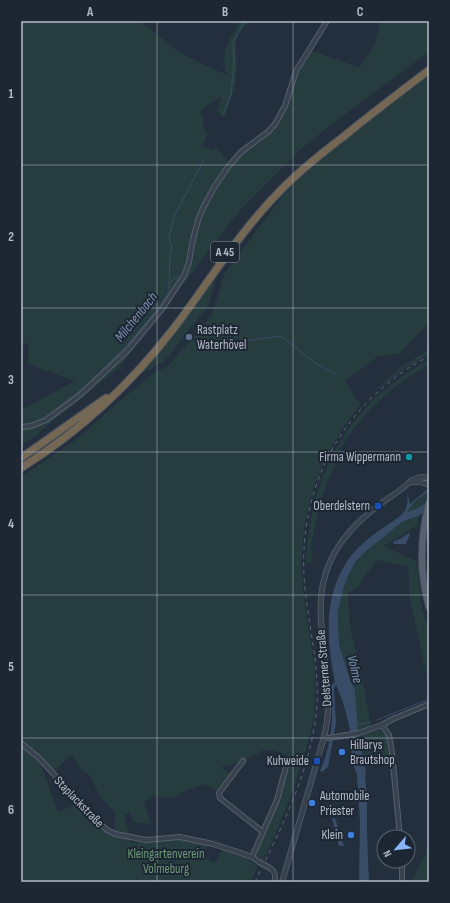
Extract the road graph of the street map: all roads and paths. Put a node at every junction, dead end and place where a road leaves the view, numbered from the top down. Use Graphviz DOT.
graph roads {
  1 [pos="327,21"];
  2 [pos="429,66"];
  3 [pos="429,70"];
  4 [pos="418,76"];
  5 [pos="77,424"];
  6 [pos="21,427"];
  7 [pos="21,458"];
  8 [pos="21,468"];
  9 [pos="429,478"];
  10 [pos="408,484"];
  11 [pos="429,485"];
  12 [pos="429,502"];
  13 [pos="429,607"];
  14 [pos="429,704"];
  15 [pos="382,725"];
  16 [pos="326,738"];
  17 [pos="21,743"];
  18 [pos="288,759"];
  19 [pos="243,761"];
  20 [pos="399,829"];
  21 [pos="263,832"];
  22 [pos="252,857"];
  23 [pos="402,869"];
  24 [pos="274,882"];
  25 [pos="282,882"];
  26 [pos="402,882"];
  1 -- 6 [label="street"];
  2 -- 4 [label="highway, A 45"];
  3 -- 4 [label="highway, A 45"];
  4 -- 5 [label="highway, A 45"];
  5 -- 7 [label="highway, A 45"];
  5 -- 8 [label="highway, A 45"];
  9 -- 10 [label="street, Delsterner Straße"];
  10 -- 11 [label="street"];
  10 -- 16 [label="street, Delsterner Straße"];
  12 -- 13 [label="main road"];
  14 -- 15 [label="street"];
  15 -- 16 [label="street"];
  15 -- 20 [label="street"];
  16 -- 25 [label="street, Delsterner Straße"];
  17 -- 22 [label="street, Staplackstraße"];
  18 -- 21 [label="street"];
  19 -- 21 [label="street"];
  21 -- 22 [label="street"];
  22 -- 24 [label="street, Staplackstraße, bridge"];
  23 -- 26 [label="street"];
}
